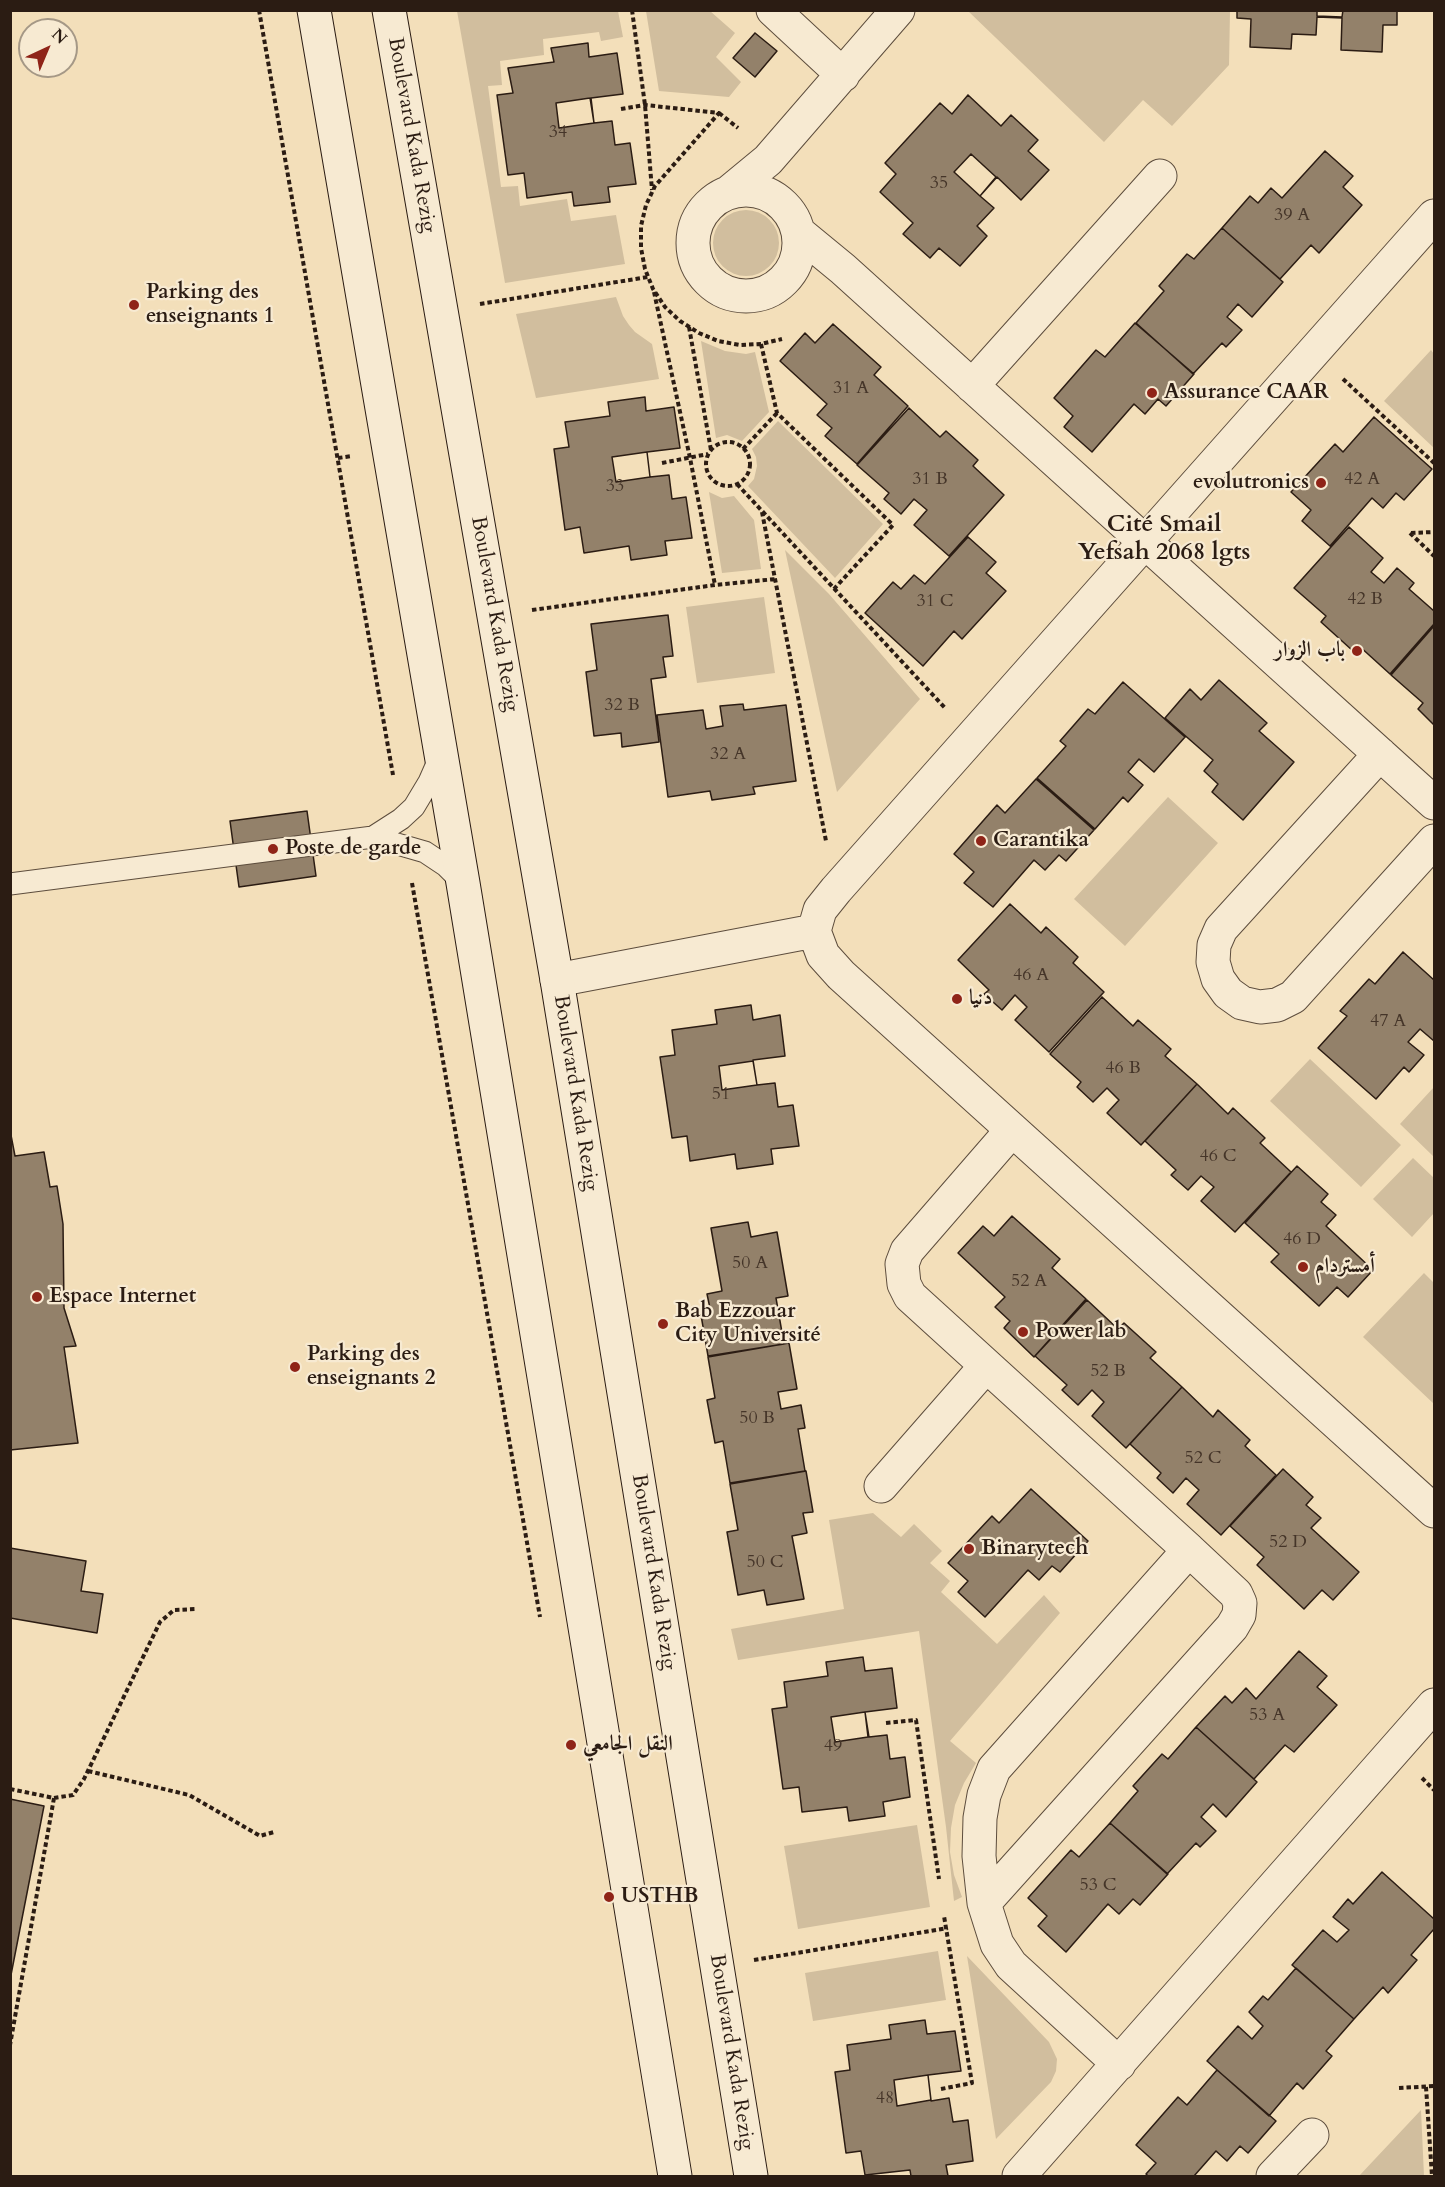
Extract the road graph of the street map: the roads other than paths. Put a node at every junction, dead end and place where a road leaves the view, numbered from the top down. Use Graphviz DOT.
graph roads {
  1 [pos="314,10"];
  2 [pos="389,10"];
  3 [pos="773,10"];
  4 [pos="898,10"];
  5 [pos="843,75"];
  6 [pos="778,146"];
  7 [pos="1160,176"];
  8 [pos="728,193"];
  9 [pos="778,200"];
  10 [pos="1434,216"];
  11 [pos="798,232"];
  12 [pos="843,269"];
  13 [pos="792,270"];
  14 [pos="972,386"];
  15 [pos="1145,542"];
  16 [pos="441,754"];
  17 [pos="1380,754"];
  18 [pos="1434,803"];
  19 [pos="373,837"];
  20 [pos="1434,841"];
  21 [pos="463,883"];
  22 [pos="10,884"];
  23 [pos="813,931"];
  24 [pos="557,980"];
  25 [pos="1012,1130"];
  26 [pos="987,1366"];
  27 [pos="881,1486"];
  28 [pos="1434,1511"];
  29 [pos="1189,1550"];
  30 [pos="1434,1705"];
  31 [pos="986,1912"];
  32 [pos="1119,2064"];
  33 [pos="1312,2134"];
  34 [pos="675,2176"];
  35 [pos="751,2176"];
  36 [pos="1019,2176"];
  37 [pos="1273,2176"];
  1 -- 16 [label="street"];
  2 -- 24 [label="street, Boulevard Kada Rezig"];
  3 -- 5 [label="street"];
  4 -- 5 [label="street"];
  5 -- 6 [label="street"];
  6 -- 8 [label="street"];
  6 -- 9 [label="street"];
  7 -- 14 [label="street"];
  8 -- 9 [label="street"];
  8 -- 13 [label="street"];
  9 -- 11 [label="street"];
  10 -- 15 [label="street"];
  11 -- 12 [label="street"];
  11 -- 13 [label="street"];
  12 -- 13 [label="street"];
  12 -- 14 [label="street"];
  14 -- 15 [label="street"];
  15 -- 17 [label="street"];
  15 -- 23 [label="street"];
  16 -- 19 [label="lane"];
  16 -- 21 [label="street"];
  17 -- 18 [label="street"];
  17 -- 20 [label="street"];
  19 -- 21 [label="lane"];
  19 -- 22 [label="lane"];
  21 -- 34 [label="street"];
  23 -- 24 [label="street"];
  23 -- 25 [label="street"];
  24 -- 35 [label="street, Boulevard Kada Rezig"];
  25 -- 26 [label="street"];
  25 -- 28 [label="street"];
  26 -- 27 [label="street"];
  26 -- 29 [label="street"];
  29 -- 31 [label="street"];
  29 -- 31 [label="street"];
  30 -- 32 [label="street"];
  31 -- 32 [label="street"];
  32 -- 36 [label="street"];
  33 -- 37 [label="street"];
}
